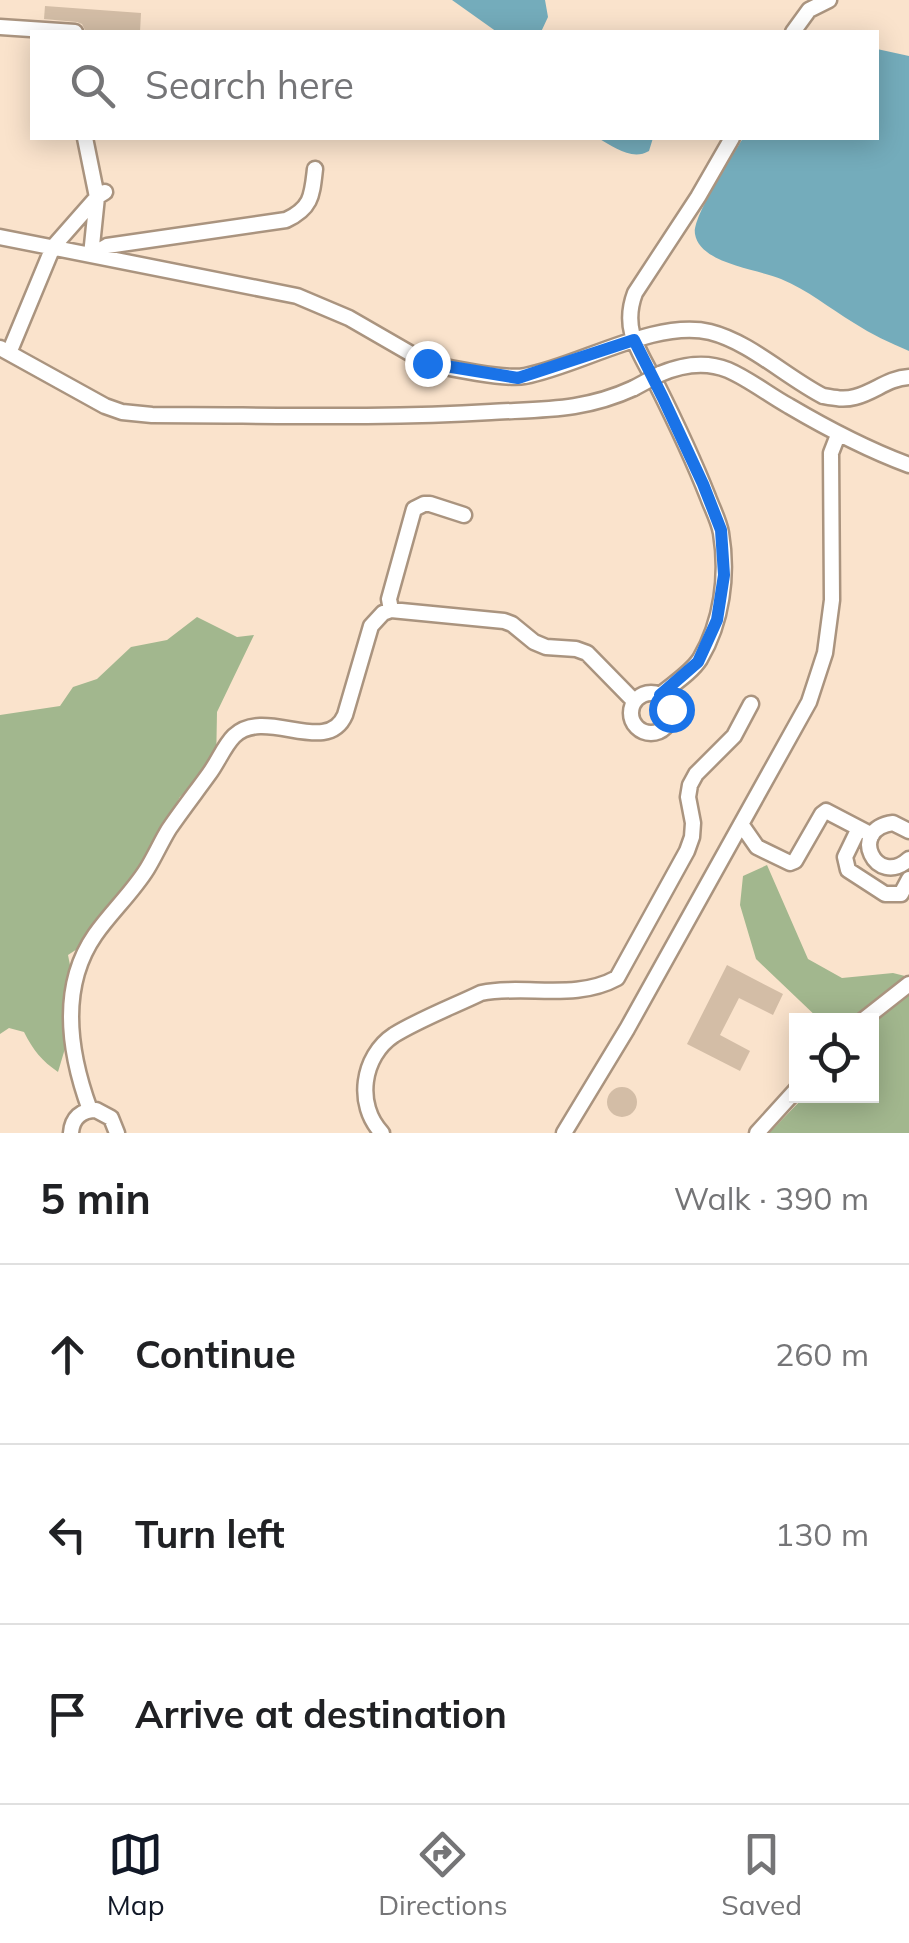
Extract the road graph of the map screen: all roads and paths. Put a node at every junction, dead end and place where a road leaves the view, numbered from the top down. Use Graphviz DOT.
graph roads {
  1 [pos="829,0"];
  2 [pos="0,27"];
  3 [pos="45,30"];
  4 [pos="794,30"];
  5 [pos="87,140"];
  6 [pos="731,140"];
  7 [pos="314,169"];
  8 [pos="101,195"];
  9 [pos="0,237"];
  10 [pos="53,248"];
  11 [pos="91,255"];
  12 [pos="634,340"];
  13 [pos="4,351"];
  14 [pos="909,377"];
  15 [pos="838,435"];
  16 [pos="909,464"];
  17 [pos="464,514"];
  18 [pos="391,610"];
  19 [pos="660,695"];
  20 [pos="634,701"];
  21 [pos="751,704"];
  22 [pos="741,824"];
  23 [pos="866,831"];
  24 [pos="909,831"];
  25 [pos="909,859"];
  26 [pos="909,879"];
  27 [pos="909,984"];
  28 [pos="871,1013"];
  29 [pos="789,1098"];
  30 [pos="90,1110"];
  31 [pos="71,1133"];
  32 [pos="117,1133"];
  33 [pos="382,1133"];
  34 [pos="564,1133"];
  35 [pos="757,1133"];
  1 -- 4 [label="street"];
  2 -- 3 [label="street"];
  5 -- 8 [label="street"];
  6 -- 12 [label="street"];
  7 -- 11 [label="street"];
  8 -- 10 [label="street"];
  8 -- 11 [label="street"];
  9 -- 10 [label="street"];
  10 -- 11 [label="street"];
  10 -- 13 [label="street"];
  11 -- 12 [label="street"];
  12 -- 14 [label="street"];
  12 -- 19 [label="street"];
  13 -- 15 [label="street, bridge"];
  15 -- 16 [label="street"];
  15 -- 22 [label="street"];
  17 -- 18 [label="street"];
  18 -- 20 [label="street"];
  18 -- 30 [label="street"];
  19 -- 20 [label="street"];
  19 -- 20 [label="street"];
  21 -- 33 [label="street"];
  22 -- 23 [label="street"];
  22 -- 34 [label="street"];
  23 -- 24 [label="street"];
  23 -- 25 [label="street"];
  23 -- 26 [label="street"];
  27 -- 28 [label="street"];
  29 -- 35 [label="street"];
  30 -- 31 [label="street"];
  30 -- 32 [label="street"];
}
